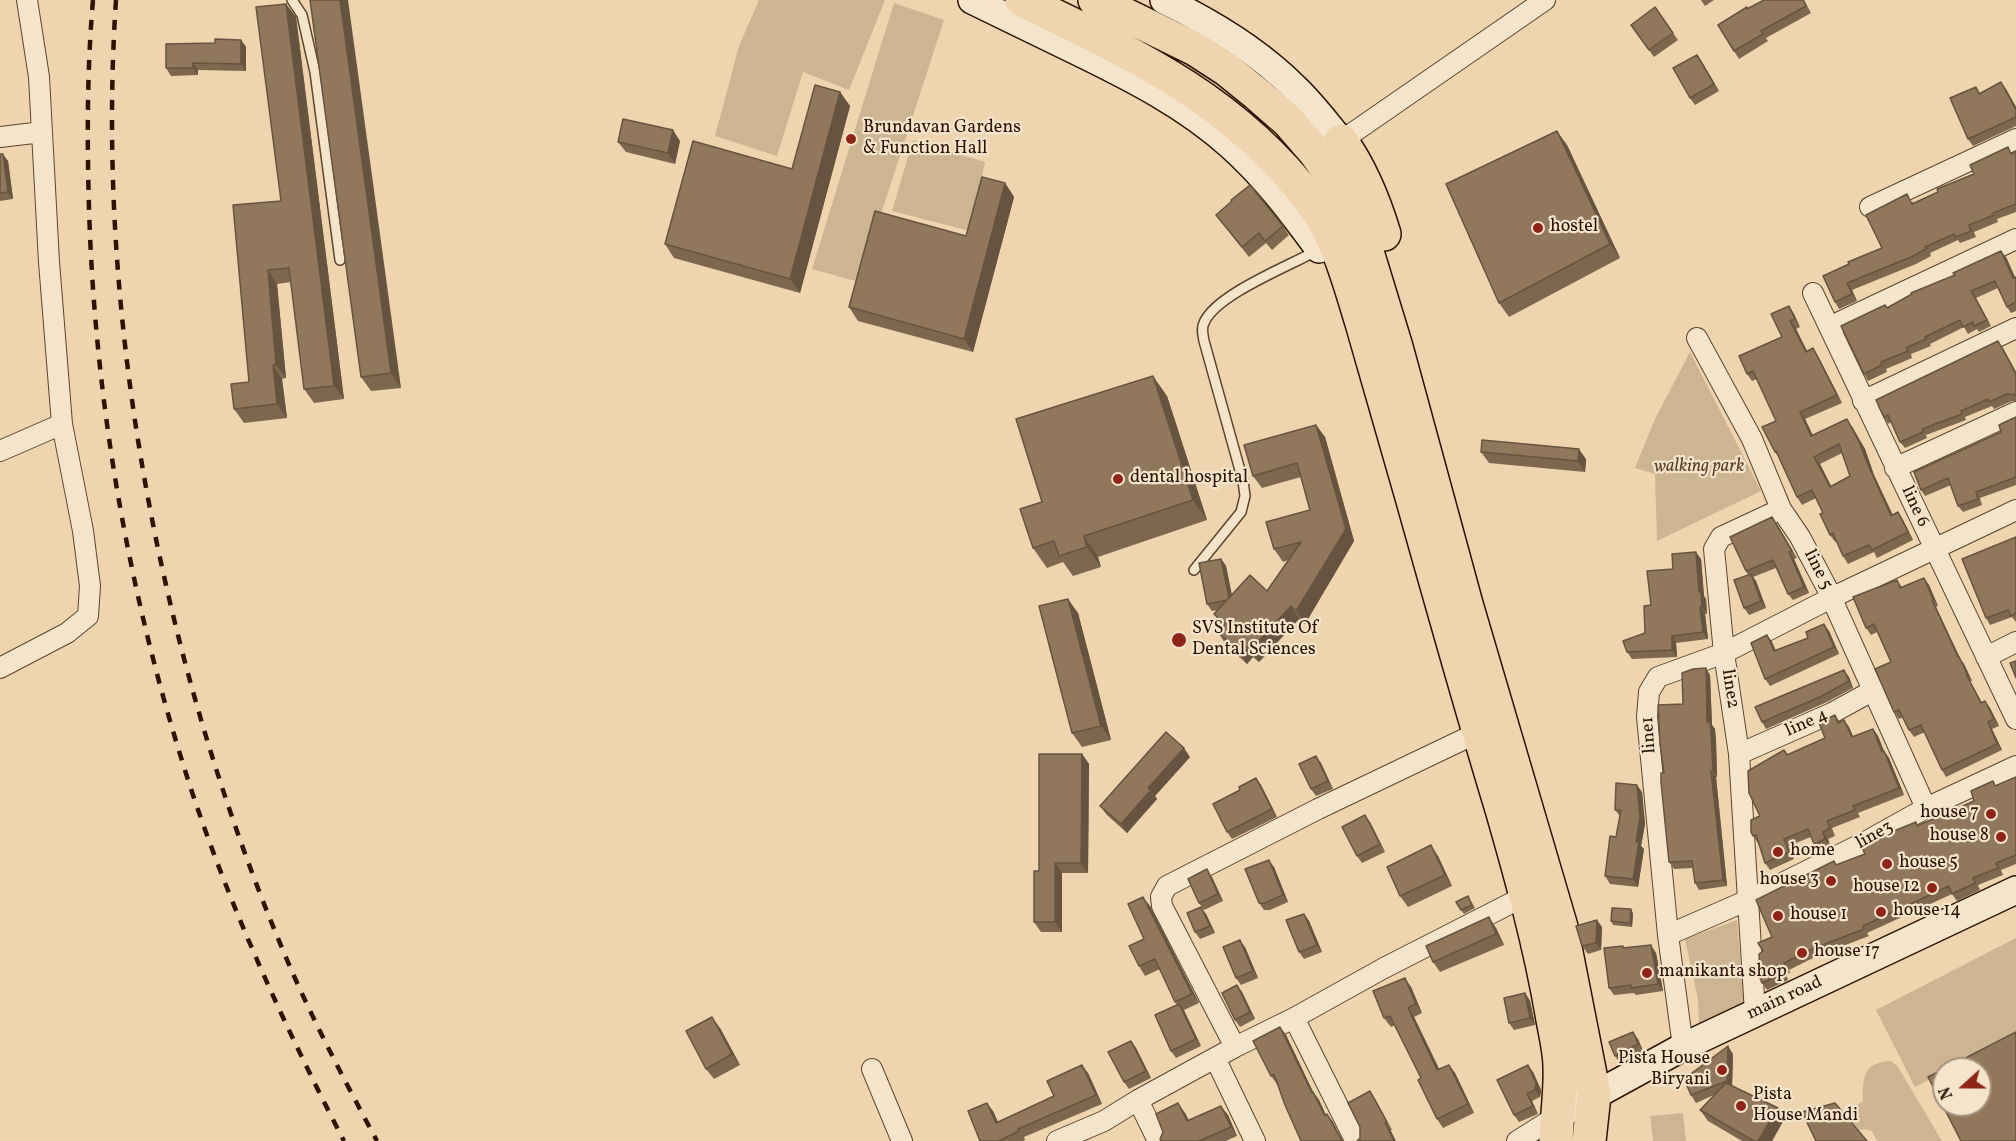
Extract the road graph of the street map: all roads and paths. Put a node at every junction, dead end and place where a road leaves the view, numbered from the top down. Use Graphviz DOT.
graph roads {
  1 [pos="27,0"];
  2 [pos="292,0"];
  3 [pos="972,0"];
  4 [pos="1022,0"];
  5 [pos="1095,0"];
  6 [pos="1164,0"];
  7 [pos="1545,0"];
  8 [pos="42,132"];
  9 [pos="0,137"];
  10 [pos="2016,139"];
  11 [pos="1341,141"];
  12 [pos="1870,207"];
  13 [pos="2016,239"];
  14 [pos="1318,249"];
  15 [pos="340,260"];
  16 [pos="1813,293"];
  17 [pos="1829,327"];
  18 [pos="2016,328"];
  19 [pos="1697,338"];
  20 [pos="1384,351"];
  21 [pos="1863,401"];
  22 [pos="2016,412"];
  23 [pos="62,424"];
  24 [pos="0,451"];
  25 [pos="1895,468"];
  26 [pos="1780,509"];
  27 [pos="2016,510"];
  28 [pos="1934,549"];
  29 [pos="1194,570"];
  30 [pos="1831,598"];
  31 [pos="1455,606"];
  32 [pos="2016,642"];
  33 [pos="1724,653"];
  34 [pos="1986,657"];
  35 [pos="0,668"];
  36 [pos="1874,690"];
  37 [pos="2016,719"];
  38 [pos="1479,732"];
  39 [pos="1739,754"];
  40 [pos="2016,766"];
  41 [pos="1926,808"];
  42 [pos="2016,890"];
  43 [pos="1527,895"];
  44 [pos="1748,900"];
  45 [pos="1668,935"];
  46 [pos="1755,1013"];
  47 [pos="1294,1018"];
  48 [pos="1235,1047"];
  49 [pos="1683,1047"];
  50 [pos="1215,1058"];
  51 [pos="872,1069"];
  52 [pos="1594,1095"];
  53 [pos="1138,1100"];
  54 [pos="1556,1129"];
  55 [pos="1354,1140"];
  56 [pos="902,1141"];
  57 [pos="1059,1141"];
  58 [pos="1158,1141"];
  59 [pos="1255,1141"];
  60 [pos="1517,1141"];
  61 [pos="1589,1141"];
  1 -- 8 [label="street"];
  2 -- 15 [label="lane"];
  3 -- 14 [label="street"];
  4 -- 20 [label="highway"];
  5 -- 20 [label="highway"];
  6 -- 11 [label="street"];
  7 -- 11 [label="street"];
  8 -- 9 [label="street"];
  8 -- 23 [label="street"];
  10 -- 12 [label="street"];
  11 -- 20 [label="highway"];
  13 -- 17 [label="street"];
  14 -- 20 [label="highway"];
  14 -- 29 [label="lane"];
  16 -- 17 [label="street, line 6"];
  17 -- 21 [label="street, line 6"];
  18 -- 21 [label="street"];
  19 -- 26 [label="street, line 5"];
  20 -- 31 [label="highway"];
  21 -- 25 [label="street, line 6"];
  22 -- 25 [label="street"];
  23 -- 24 [label="street"];
  23 -- 35 [label="street"];
  25 -- 28 [label="street, line 6"];
  26 -- 30 [label="street, line 5"];
  26 -- 33 [label="street"];
  27 -- 28 [label="street, line2"];
  28 -- 30 [label="street, line2"];
  28 -- 34 [label="street, line 6"];
  30 -- 33 [label="street, line2"];
  30 -- 36 [label="street, line 5"];
  31 -- 38 [label="highway"];
  31 -- 52 [label="highway"];
  32 -- 34 [label="street"];
  33 -- 39 [label="street, line2"];
  33 -- 45 [label="street, line1"];
  34 -- 37 [label="street, line 6"];
  36 -- 39 [label="street, line 4"];
  36 -- 41 [label="street, line 5"];
  38 -- 43 [label="highway"];
  38 -- 48 [label="street"];
  39 -- 44 [label="street, line2"];
  40 -- 41 [label="street, line3"];
  41 -- 44 [label="street, line3"];
  42 -- 46 [label="street, main road"];
  43 -- 47 [label="street"];
  43 -- 54 [label="highway"];
  44 -- 45 [label="street, line3"];
  44 -- 46 [label="street, line2"];
  45 -- 49 [label="street, line1"];
  46 -- 49 [label="street, main road"];
  47 -- 48 [label="street"];
  47 -- 55 [label="street"];
  48 -- 50 [label="street"];
  49 -- 52 [label="street, main road"];
  50 -- 53 [label="street"];
  50 -- 59 [label="street"];
  51 -- 56 [label="street"];
  52 -- 54 [label="street, main road"];
  52 -- 61 [label="highway"];
  53 -- 57 [label="street"];
  53 -- 58 [label="street"];
  54 -- 60 [label="street"];
}
